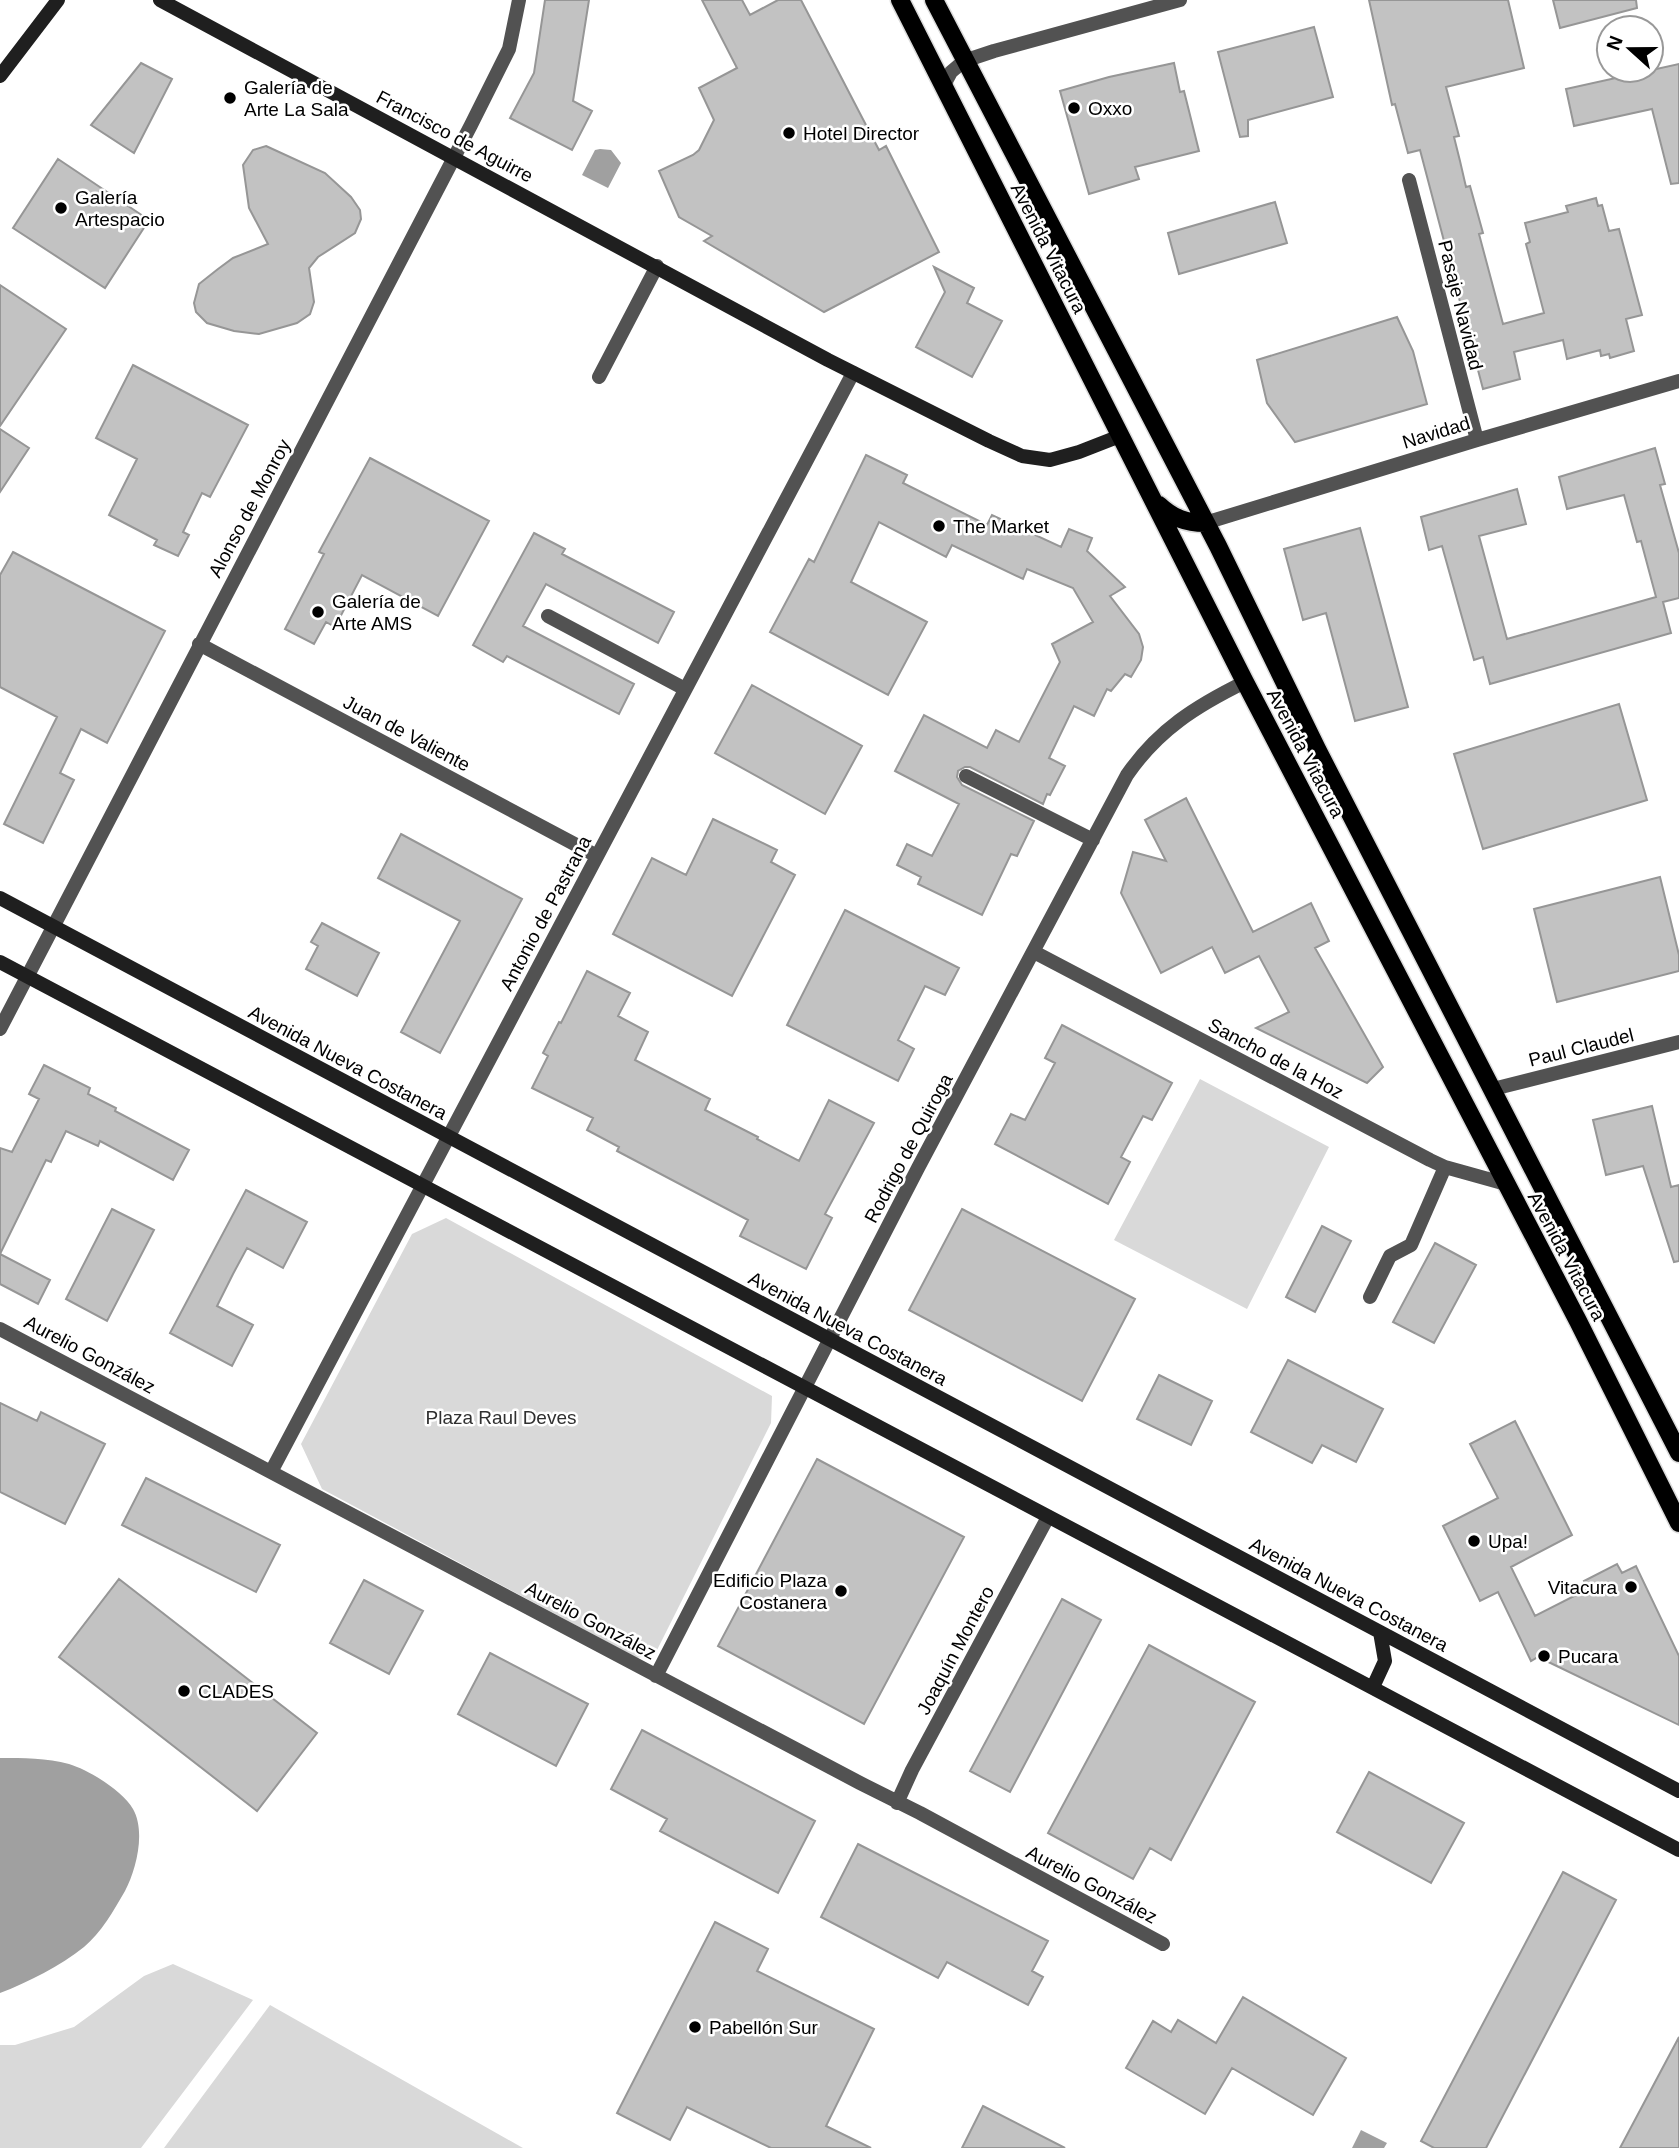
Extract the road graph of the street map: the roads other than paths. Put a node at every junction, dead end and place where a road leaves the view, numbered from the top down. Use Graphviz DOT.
graph roads {
  1 [pos="58,0"];
  2 [pos="160,0"];
  3 [pos="519,0"];
  4 [pos="900,0"];
  5 [pos="934,0"];
  6 [pos="1180,0"];
  7 [pos="964,61"];
  8 [pos="0,76"];
  9 [pos="944,85"];
  10 [pos="455,158"];
  11 [pos="1409,180"];
  12 [pos="657,266"];
  13 [pos="853,373"];
  14 [pos="599,377"];
  15 [pos="1679,382"];
  16 [pos="1120,436"];
  17 [pos="1477,440"];
  18 [pos="1154,501"];
  19 [pos="1205,523"];
  20 [pos="548,616"];
  21 [pos="199,644"];
  22 [pos="1245,682"];
  23 [pos="685,689"];
  24 [pos="966,776"];
  25 [pos="1093,840"];
  26 [pos="597,856"];
  27 [pos="0,898"];
  28 [pos="53,927"];
  29 [pos="1034,952"];
  30 [pos="0,962"];
  31 [pos="27,976"];
  32 [pos="0,1029"];
  33 [pos="1679,1042"];
  34 [pos="1493,1090"];
  35 [pos="449,1137"];
  36 [pos="1445,1167"];
  37 [pos="1506,1184"];
  38 [pos="422,1186"];
  39 [pos="1370,1297"];
  40 [pos="0,1329"];
  41 [pos="829,1340"];
  42 [pos="804,1388"];
  43 [pos="1679,1453"];
  44 [pos="271,1472"];
  45 [pos="1048,1517"];
  46 [pos="1679,1523"];
  47 [pos="1380,1632"];
  48 [pos="656,1676"];
  49 [pos="1373,1688"];
  50 [pos="1679,1791"];
  51 [pos="897,1803"];
  52 [pos="1679,1850"];
  53 [pos="1163,1944"];
  1 -- 8 [label="main road"];
  2 -- 10 [label="main road, Francisco de Aguirre"];
  3 -- 10 [label="street, Alonso de Monroy"];
  4 -- 9 [label="main road, Avenida Vitacura"];
  5 -- 7 [label="main road, Avenida Vitacura"];
  6 -- 7 [label="street"];
  7 -- 9 [label="street"];
  7 -- 19 [label="main road, Avenida Vitacura"];
  9 -- 16 [label="main road, Avenida Vitacura"];
  10 -- 12 [label="main road, Francisco de Aguirre"];
  10 -- 21 [label="street, Alonso de Monroy"];
  11 -- 17 [label="street, Pasaje Navidad"];
  12 -- 13 [label="main road, Francisco de Aguirre"];
  12 -- 14 [label="street"];
  13 -- 16 [label="main road, Francisco de Aguirre"];
  13 -- 23 [label="street, Antonio de Pastrana"];
  15 -- 17 [label="street, Navidad"];
  16 -- 18 [label="main road, Avenida Vitacura"];
  17 -- 19 [label="street, Navidad"];
  18 -- 19 [label="main road"];
  18 -- 22 [label="main road, Avenida Vitacura"];
  19 -- 34 [label="main road, Avenida Vitacura"];
  20 -- 23 [label="street"];
  21 -- 26 [label="street, Juan de Valiente"];
  21 -- 28 [label="street, Alonso de Monroy"];
  22 -- 25 [label="street, Rodrigo de Quiroga"];
  22 -- 37 [label="main road, Avenida Vitacura"];
  23 -- 26 [label="street, Antonio de Pastrana"];
  24 -- 25 [label="street"];
  25 -- 29 [label="street, Rodrigo de Quiroga"];
  26 -- 35 [label="street, Antonio de Pastrana"];
  27 -- 28 [label="main road, Avenida Nueva Costanera"];
  28 -- 31 [label="street, Alonso de Monroy"];
  28 -- 35 [label="main road, Avenida Nueva Costanera"];
  29 -- 36 [label="street, Sancho de la Hoz"];
  29 -- 41 [label="street, Rodrigo de Quiroga"];
  30 -- 31 [label="main road"];
  31 -- 32 [label="street, Alonso de Monroy"];
  31 -- 38 [label="main road"];
  33 -- 34 [label="street, Paul Claudel"];
  34 -- 43 [label="main road, Avenida Vitacura"];
  35 -- 38 [label="street, Antonio de Pastrana"];
  35 -- 41 [label="main road, Avenida Nueva Costanera"];
  36 -- 37 [label="street, Sancho de la Hoz"];
  36 -- 39 [label="street"];
  37 -- 46 [label="main road, Avenida Vitacura"];
  38 -- 42 [label="main road"];
  38 -- 44 [label="street, Antonio de Pastrana"];
  40 -- 44 [label="street, Aurelio González"];
  41 -- 42 [label="street, Rodrigo de Quiroga"];
  41 -- 47 [label="main road, Avenida Nueva Costanera"];
  42 -- 45 [label="main road"];
  42 -- 48 [label="street, Rodrigo de Quiroga"];
  44 -- 48 [label="street, Aurelio González"];
  45 -- 49 [label="main road"];
  45 -- 51 [label="street, Joaquín Montero"];
  47 -- 49 [label="main road"];
  47 -- 50 [label="main road, Avenida Nueva Costanera"];
  48 -- 51 [label="street, Aurelio González"];
  49 -- 52 [label="main road"];
  51 -- 53 [label="street, Aurelio González"];
}
